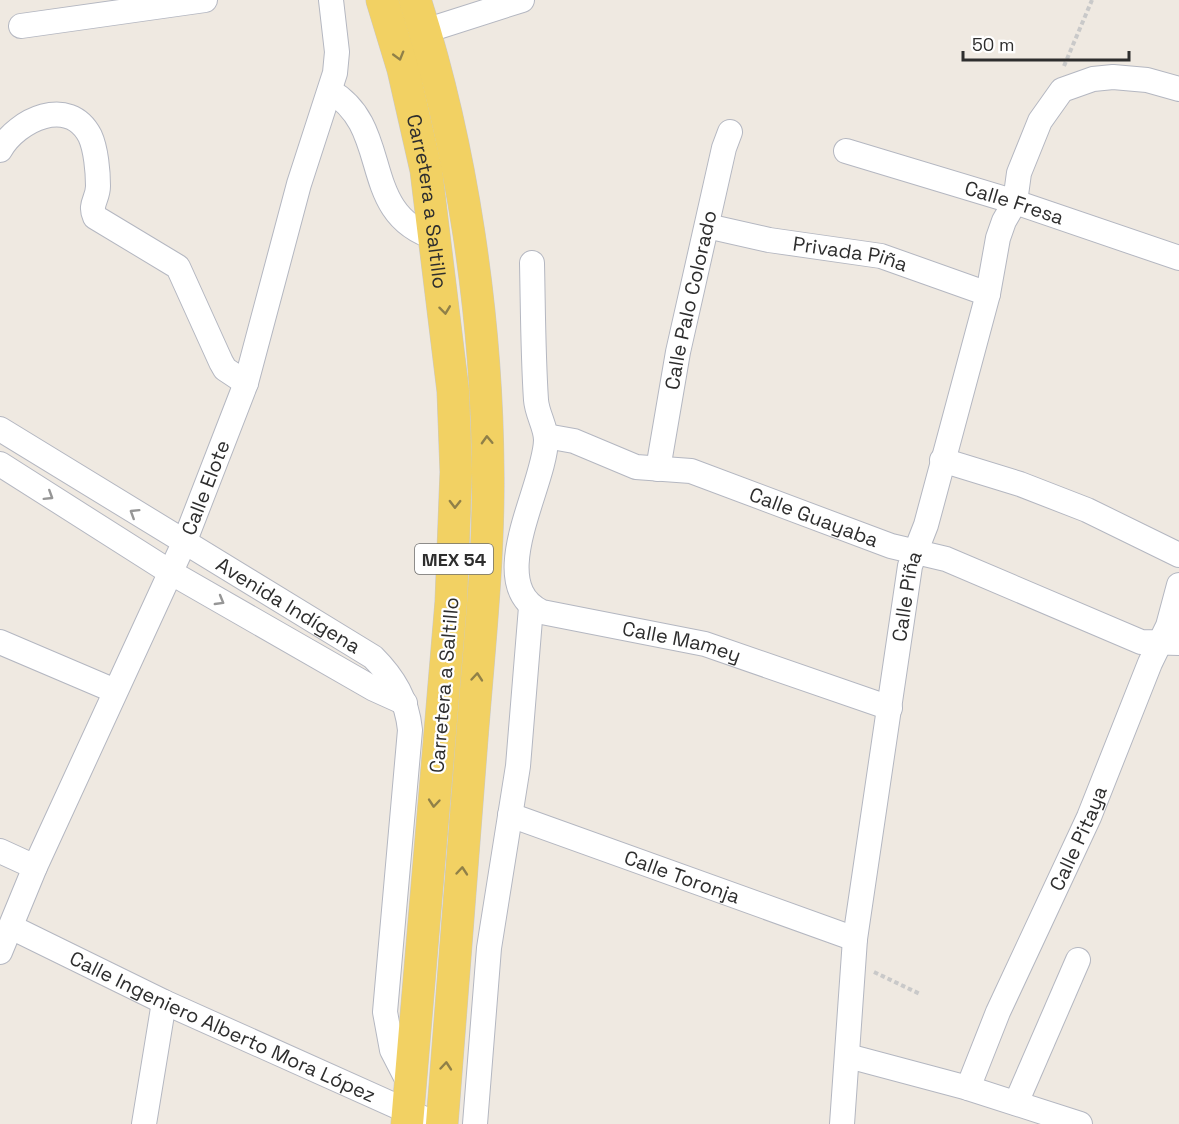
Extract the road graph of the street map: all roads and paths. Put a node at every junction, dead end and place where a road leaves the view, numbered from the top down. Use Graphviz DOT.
graph roads {
  1 [pos="205,0"];
  2 [pos="331,0"];
  3 [pos="382,0"];
  4 [pos="415,0"];
  5 [pos="522,0"];
  6 [pos="1092,0"];
  7 [pos="467,9"];
  8 [pos="21,26"];
  9 [pos="425,32"];
  10 [pos="1062,90"];
  11 [pos="1179,90"];
  12 [pos="330,91"];
  13 [pos="730,132"];
  14 [pos="0,150"];
  15 [pos="846,151"];
  16 [pos="1015,202"];
  17 [pos="706,226"];
  18 [pos="436,238"];
  19 [pos="1179,258"];
  20 [pos="532,263"];
  21 [pos="988,294"];
  22 [pos="246,383"];
  23 [pos="0,429"];
  24 [pos="546,436"];
  25 [pos="942,460"];
  26 [pos="0,464"];
  27 [pos="658,469"];
  28 [pos="184,543"];
  29 [pos="487,548"];
  30 [pos="518,549"];
  31 [pos="914,552"];
  32 [pos="1179,555"];
  33 [pos="170,572"];
  34 [pos="1179,585"];
  35 [pos="531,607"];
  36 [pos="0,642"];
  37 [pos="1170,643"];
  38 [pos="115,691"];
  39 [pos="405,703"];
  40 [pos="890,708"];
  41 [pos="510,815"];
  42 [pos="0,851"];
  43 [pos="35,867"];
  44 [pos="11,927"];
  45 [pos="855,950"];
  46 [pos="0,952"];
  47 [pos="1078,960"];
  48 [pos="921,994"];
  49 [pos="164,1002"];
  50 [pos="848,1056"];
  51 [pos="968,1088"];
  52 [pos="1016,1103"];
  53 [pos="408,1107"];
  54 [pos="144,1124"];
  55 [pos="436,1124"];
  56 [pos="442,1124"];
  57 [pos="475,1124"];
  58 [pos="842,1124"];
  59 [pos="1080,1124"];
  1 -- 8 [label="street"];
  2 -- 12 [label="street, Calle Elote"];
  3 -- 18 [label="main road, Carretera a Saltillo / MEX 54, one-way"];
  4 -- 9 [label="main road, Carretera a Saltillo / MEX 54"];
  5 -- 7 [label="street"];
  6 -- 10 [label="path"];
  7 -- 9 [label="street"];
  29 -- 9 [label="main road, Carretera a Saltillo / MEX 54, one-way"];
  10 -- 11 [label="street"];
  10 -- 16 [label="street, Calle Piña"];
  12 -- 18 [label="street"];
  12 -- 22 [label="street, Calle Elote"];
  13 -- 17 [label="street, Calle Palo Colorado"];
  14 -- 22 [label="street"];
  15 -- 16 [label="street, Calle Fresa"];
  16 -- 19 [label="street, Calle Fresa"];
  16 -- 21 [label="street, Calle Piña"];
  17 -- 21 [label="street, Privada Piña"];
  17 -- 27 [label="street, Calle Palo Colorado"];
  18 -- 53 [label="main road, Carretera a Saltillo / MEX 54, one-way"];
  20 -- 24 [label="street"];
  21 -- 25 [label="street, Calle Piña"];
  22 -- 28 [label="street, Calle Elote"];
  28 -- 23 [label="street, Avenida Indígena, one-way"];
  24 -- 27 [label="street, Calle Guayaba"];
  24 -- 30 [label="street"];
  25 -- 31 [label="street, Calle Piña"];
  25 -- 32 [label="street"];
  26 -- 33 [label="street, Avenida Indígena, one-way"];
  27 -- 31 [label="street, Calle Guayaba"];
  28 -- 33 [label="street, Calle Elote"];
  28 -- 39 [label="street, Avenida Indígena"];
  29 -- 30 [label="street"];
  56 -- 29 [label="main road, Carretera a Saltillo / MEX 54, one-way"];
  30 -- 35 [label="street"];
  31 -- 37 [label="street, Calle Guayaba"];
  31 -- 40 [label="street, Calle Piña"];
  33 -- 38 [label="street, Calle Elote"];
  33 -- 39 [label="street, Avenida Indígena, one-way"];
  34 -- 37 [label="street, Calle Pitaya"];
  35 -- 40 [label="street, Calle Mamey"];
  35 -- 41 [label="street"];
  36 -- 38 [label="street"];
  37 -- 51 [label="street, Calle Pitaya"];
  38 -- 43 [label="street, Calle Elote"];
  39 -- 53 [label="street, Avenida Indígena"];
  40 -- 45 [label="street, Calle Piña"];
  41 -- 45 [label="street, Calle Toronja"];
  41 -- 57 [label="street"];
  42 -- 43 [label="street"];
  43 -- 44 [label="street, Calle Elote"];
  44 -- 46 [label="street, Calle Elote"];
  44 -- 49 [label="street, Calle Ingeniero Alberto Mora López"];
  45 -- 48 [label="path"];
  45 -- 50 [label="street, Calle Piña"];
  47 -- 52 [label="street"];
  49 -- 53 [label="street, Calle Ingeniero Alberto Mora López"];
  49 -- 54 [label="street"];
  50 -- 51 [label="street"];
  50 -- 58 [label="street, Calle Piña"];
  51 -- 52 [label="street"];
  52 -- 59 [label="street"];
  53 -- 55 [label="street, Calle Ingeniero Alberto Mora López"];
}
